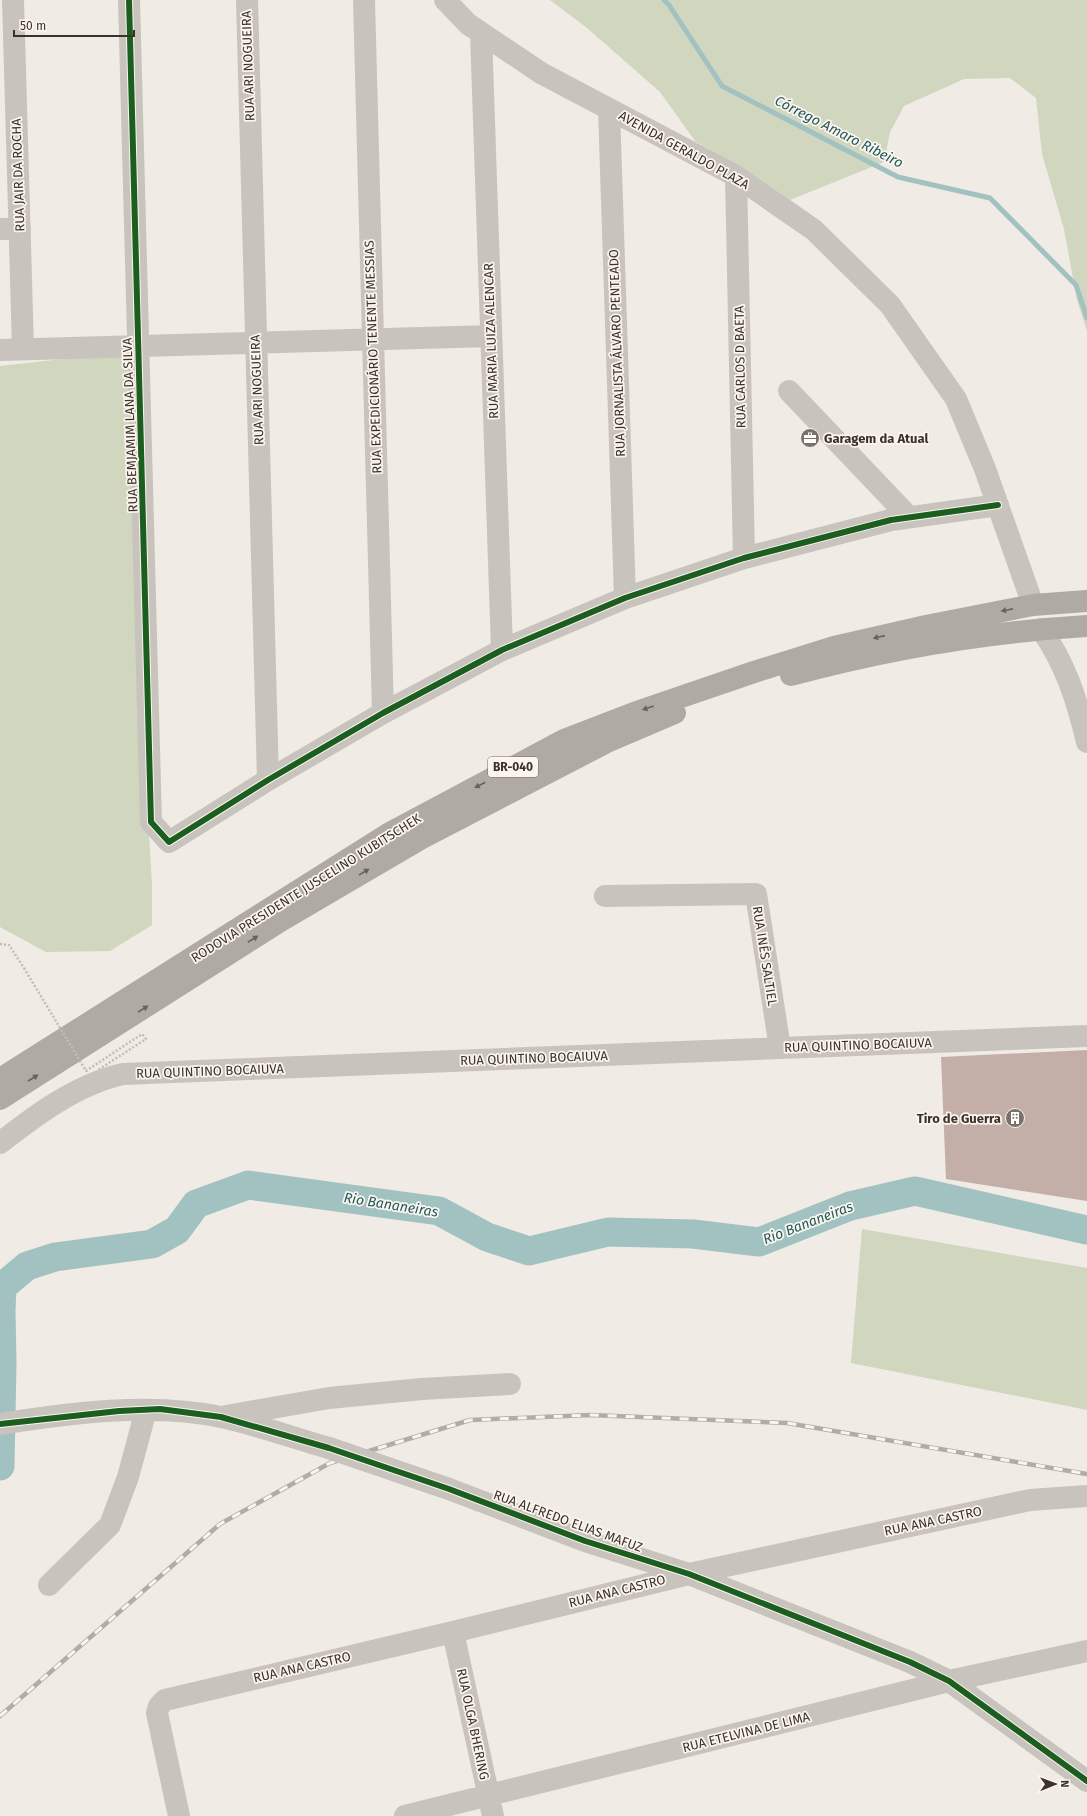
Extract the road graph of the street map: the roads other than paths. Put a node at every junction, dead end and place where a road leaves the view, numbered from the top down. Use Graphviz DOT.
graph roads {
  1 [pos="13,0"];
  2 [pos="129,0"];
  3 [pos="247,0"];
  4 [pos="364,0"];
  5 [pos="445,0"];
  6 [pos="481,33"];
  7 [pos="609,109"];
  8 [pos="8,114"];
  9 [pos="736,176"];
  10 [pos="10,229"];
  11 [pos="491,336"];
  12 [pos="373,339"];
  13 [pos="256,343"];
  14 [pos="139,346"];
  15 [pos="23,349"];
  16 [pos="0,350"];
  17 [pos="789,391"];
  18 [pos="998,505"];
  19 [pos="909,517"];
  20 [pos="744,558"];
  21 [pos="625,598"];
  22 [pos="1087,601"];
  23 [pos="1033,605"];
  24 [pos="1087,626"];
  25 [pos="1041,629"];
  26 [pos="502,650"];
  27 [pos="383,714"];
  28 [pos="1087,742"];
  29 [pos="268,780"];
  30 [pos="605,896"];
  31 [pos="1087,1036"];
  32 [pos="780,1048"];
  33 [pos="0,1079"];
  34 [pos="0,1099"];
  35 [pos="0,1144"];
  36 [pos="510,1384"];
  37 [pos="146,1410"];
  38 [pos="221,1417"];
  39 [pos="0,1424"];
  40 [pos="1087,1496"];
  41 [pos="689,1574"];
  42 [pos="49,1585"];
  43 [pos="454,1632"];
  44 [pos="1087,1651"];
  45 [pos="949,1681"];
  46 [pos="1087,1781"];
  47 [pos="491,1806"];
  48 [pos="179,1816"];
  49 [pos="405,1816"];
  1 -- 8 [label="street, RUA JAIR DA ROCHA"];
  2 -- 14 [label="street, RUA BEMJAMIM LANA DA SILVA"];
  3 -- 13 [label="street, RUA ARI NOGUEIRA"];
  4 -- 12 [label="street, RUA EXPEDICIONÁRIO TENENTE MESSIAS"];
  5 -- 6 [label="street, AVENIDA GERALDO PLAZA"];
  6 -- 7 [label="street, AVENIDA GERALDO PLAZA"];
  6 -- 11 [label="street, RUA MARIA LUIZA ALENCAR"];
  7 -- 9 [label="street, AVENIDA GERALDO PLAZA"];
  7 -- 21 [label="street, RUA JORNALISTA ÁLVARO PENTEADO"];
  8 -- 10 [label="street, RUA JAIR DA ROCHA"];
  9 -- 18 [label="street, AVENIDA GERALDO PLAZA"];
  9 -- 20 [label="street, RUA CARLOS D BAETA"];
  10 -- 15 [label="street, RUA JAIR DA ROCHA"];
  11 -- 12 [label="street"];
  11 -- 26 [label="street, RUA MARIA LUIZA ALENCAR"];
  12 -- 13 [label="street"];
  12 -- 27 [label="street, RUA EXPEDICIONÁRIO TENENTE MESSIAS"];
  13 -- 14 [label="street"];
  13 -- 29 [label="street, RUA ARI NOGUEIRA"];
  14 -- 15 [label="street"];
  14 -- 29 [label="street, RUA BEMJAMIM LANA DA SILVA"];
  15 -- 16 [label="street"];
  17 -- 19 [label="street"];
  18 -- 19 [label="street"];
  18 -- 23 [label="street, AVENIDA GERALDO PLAZA"];
  19 -- 20 [label="street"];
  20 -- 21 [label="street"];
  21 -- 26 [label="street"];
  22 -- 23 [label="highway, RODOVIA PRESIDENTE JUSCELINO KUBITSCHEK / BR-040"];
  23 -- 33 [label="highway, RODOVIA PRESIDENTE JUSCELINO KUBITSCHEK / BR-040, one-way"];
  24 -- 25 [label="highway, RODOVIA PRESIDENTE JUSCELINO KUBITSCHEK / BR-040"];
  25 -- 28 [label="street"];
  34 -- 25 [label="highway, RODOVIA PRESIDENTE JUSCELINO KUBITSCHEK / BR-040, one-way"];
  26 -- 27 [label="street"];
  27 -- 29 [label="street"];
  30 -- 32 [label="street, RUA INÊS SALTIEL"];
  31 -- 32 [label="street, RUA QUINTINO BOCAIUVA"];
  32 -- 35 [label="street, RUA QUINTINO BOCAIUVA"];
  36 -- 38 [label="street"];
  37 -- 38 [label="street, RUA ALFREDO ELIAS MAFUZ"];
  37 -- 39 [label="street, RUA ALFREDO ELIAS MAFUZ"];
  37 -- 42 [label="street"];
  38 -- 41 [label="street, RUA ALFREDO ELIAS MAFUZ, bridge"];
  40 -- 41 [label="street, RUA ANA CASTRO"];
  41 -- 43 [label="street, RUA ANA CASTRO"];
  41 -- 45 [label="street, RUA ALFREDO ELIAS MAFUZ"];
  43 -- 47 [label="street, RUA OLGA BHERING"];
  43 -- 48 [label="street, RUA ANA CASTRO"];
  44 -- 45 [label="street, RUA ETELVINA DE LIMA"];
  45 -- 46 [label="street, RUA ALFREDO ELIAS MAFUZ"];
  45 -- 47 [label="street, RUA ETELVINA DE LIMA"];
  47 -- 49 [label="street, RUA ETELVINA DE LIMA"];
}
